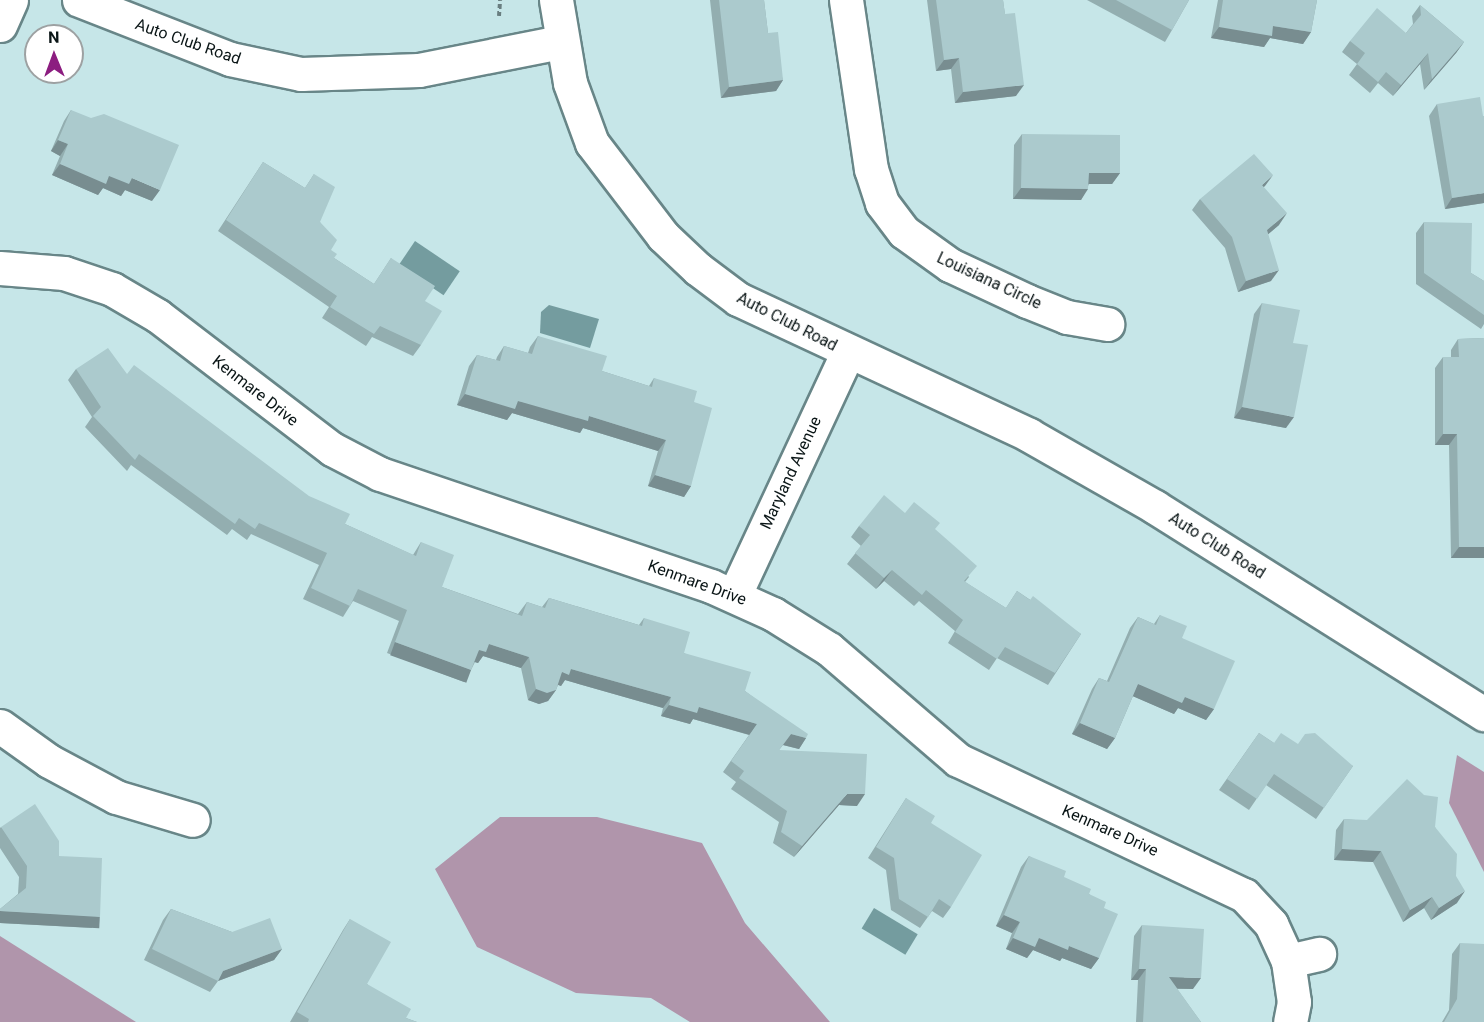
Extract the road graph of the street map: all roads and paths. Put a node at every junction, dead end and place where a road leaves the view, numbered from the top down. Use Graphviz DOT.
graph roads {
  1 [pos="11,0"];
  2 [pos="79,0"];
  3 [pos="500,0"];
  4 [pos="556,0"];
  5 [pos="846,0"];
  6 [pos="499,16"];
  7 [pos="0,25"];
  8 [pos="560,42"];
  9 [pos="0,268"];
  10 [pos="1107,324"];
  11 [pos="848,352"];
  12 [pos="735,594"];
  13 [pos="1484,714"];
  14 [pos="0,726"];
  15 [pos="193,820"];
  16 [pos="1319,954"];
  17 [pos="1288,961"];
  18 [pos="1290,1022"];
  1 -- 7 [label="street"];
  2 -- 8 [label="street, Auto Club Road"];
  3 -- 6 [label="path"];
  4 -- 8 [label="street"];
  5 -- 10 [label="street, Louisiana Circle"];
  8 -- 11 [label="street, Auto Club Road"];
  9 -- 12 [label="street, Kenmare Drive"];
  11 -- 12 [label="street, Maryland Avenue"];
  11 -- 13 [label="street, Auto Club Road"];
  12 -- 17 [label="street, Kenmare Drive"];
  14 -- 15 [label="street"];
  16 -- 17 [label="street"];
  17 -- 18 [label="street, Kenmare Drive"];
}
